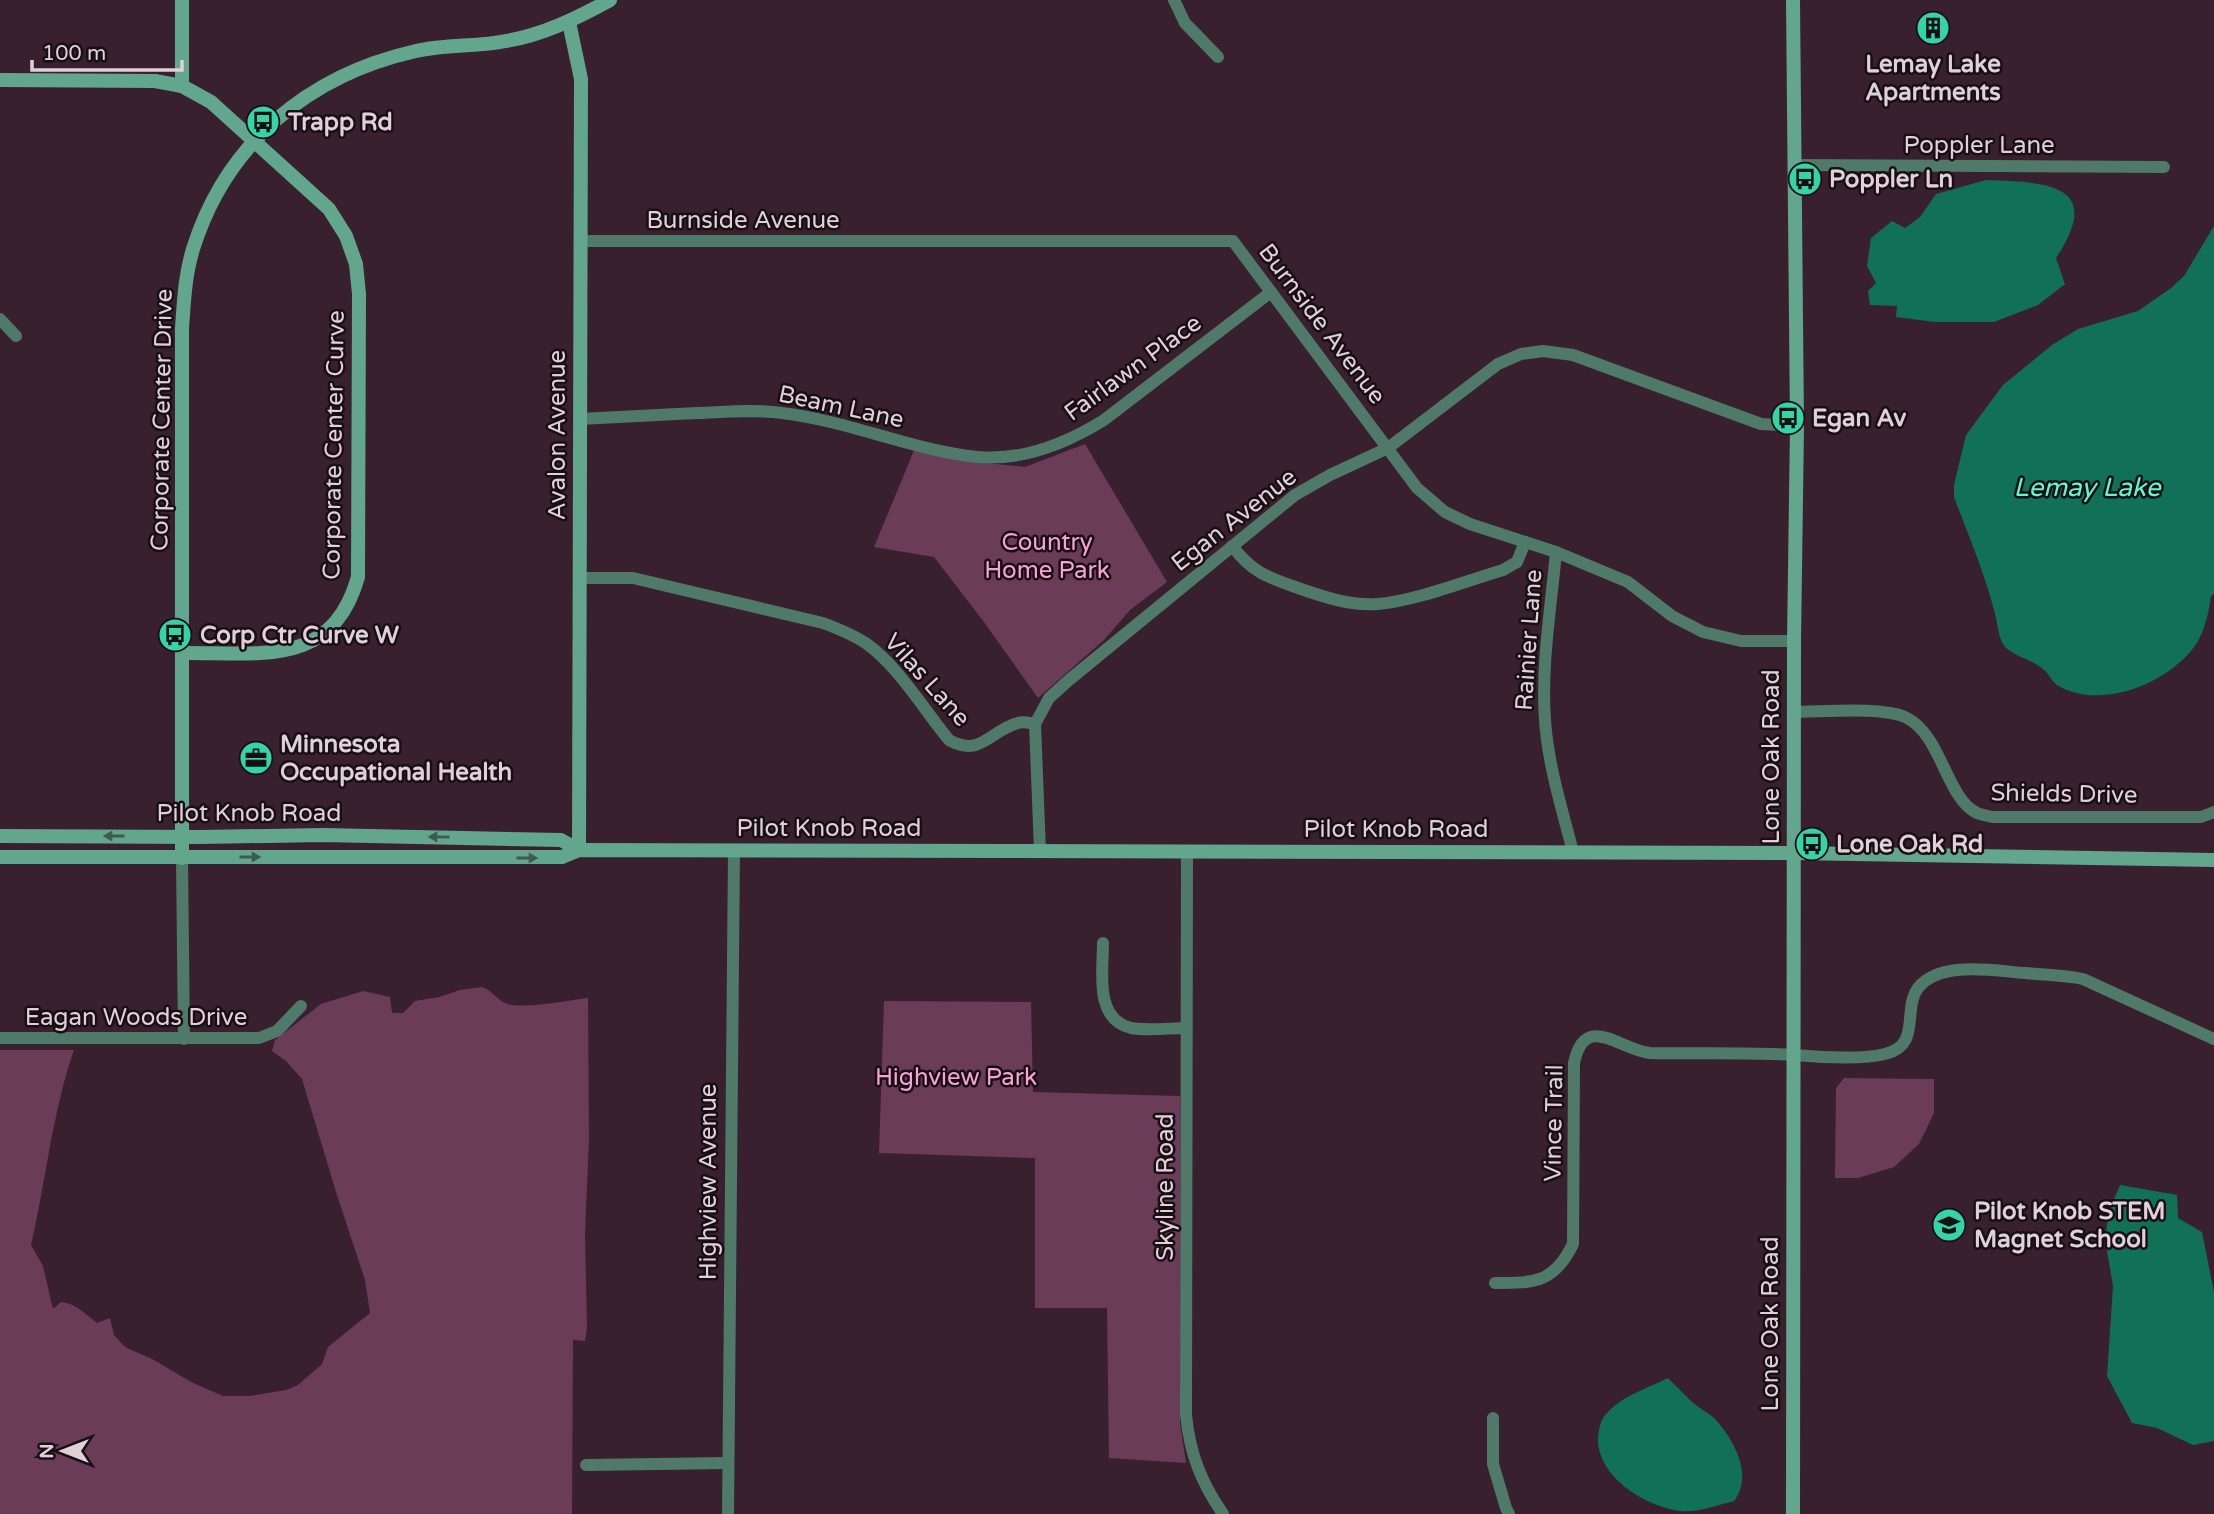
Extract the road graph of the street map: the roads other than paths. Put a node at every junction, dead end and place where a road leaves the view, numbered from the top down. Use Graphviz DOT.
graph roads {
  1 [pos="182,0"];
  2 [pos="610,0"];
  3 [pos="1174,0"];
  4 [pos="1793,0"];
  5 [pos="569,22"];
  6 [pos="1218,57"];
  7 [pos="0,80"];
  8 [pos="182,86"];
  9 [pos="254,140"];
  10 [pos="1794,165"];
  11 [pos="2164,167"];
  12 [pos="580,241"];
  13 [pos="1271,292"];
  14 [pos="0,319"];
  15 [pos="16,335"];
  16 [pos="580,419"];
  17 [pos="1797,426"];
  18 [pos="1388,447"];
  19 [pos="1009,456"];
  20 [pos="1525,542"];
  21 [pos="1231,546"];
  22 [pos="1556,552"];
  23 [pos="579,578"];
  24 [pos="1794,641"];
  25 [pos="182,653"];
  26 [pos="1794,712"];
  27 [pos="1035,724"];
  28 [pos="2214,812"];
  29 [pos="0,836"];
  30 [pos="182,836"];
  31 [pos="484,838"];
  32 [pos="579,850"];
  33 [pos="734,850"];
  34 [pos="1040,851"];
  35 [pos="1187,851"];
  36 [pos="1573,852"];
  37 [pos="1794,853"];
  38 [pos="0,857"];
  39 [pos="182,858"];
  40 [pos="485,858"];
  41 [pos="2214,860"];
  42 [pos="1103,943"];
  43 [pos="301,1006"];
  44 [pos="1186,1028"];
  45 [pos="0,1038"];
  46 [pos="184,1038"];
  47 [pos="2214,1040"];
  48 [pos="1794,1055"];
  49 [pos="1495,1283"];
  50 [pos="1493,1418"];
  51 [pos="727,1463"];
  52 [pos="586,1465"];
  53 [pos="1217,1512"];
  54 [pos="728,1514"];
  55 [pos="1509,1514"];
  56 [pos="1793,1514"];
  1 -- 8 [label="main road"];
  2 -- 5 [label="main road, Corporate Center Drive"];
  3 -- 6 [label="street"];
  4 -- 10 [label="main road, Lone Oak Road"];
  5 -- 9 [label="main road, Corporate Center Drive"];
  5 -- 12 [label="main road, Avalon Avenue"];
  7 -- 8 [label="main road"];
  8 -- 9 [label="main road, Corporate Center Curve"];
  9 -- 25 [label="main road, Corporate Center Drive"];
  9 -- 25 [label="main road, Corporate Center Curve"];
  10 -- 11 [label="street, Poppler Lane"];
  10 -- 17 [label="main road, Lone Oak Road"];
  12 -- 13 [label="street, Burnside Avenue"];
  12 -- 16 [label="main road, Avalon Avenue"];
  13 -- 18 [label="street, Burnside Avenue"];
  13 -- 19 [label="street, Fairlawn Place"];
  14 -- 15 [label="street"];
  16 -- 19 [label="street, Beam Lane"];
  16 -- 23 [label="main road, Avalon Avenue"];
  17 -- 18 [label="street, Egan Avenue"];
  17 -- 24 [label="main road, Lone Oak Road"];
  18 -- 20 [label="street, Burnside Avenue"];
  18 -- 21 [label="street, Egan Avenue"];
  20 -- 21 [label="street"];
  20 -- 22 [label="street, Burnside Avenue"];
  21 -- 27 [label="street, Egan Avenue"];
  22 -- 24 [label="street, Burnside Avenue"];
  22 -- 36 [label="street, Rainier Lane"];
  23 -- 27 [label="street, Vilas Lane"];
  23 -- 32 [label="main road, Avalon Avenue"];
  24 -- 26 [label="main road, Lone Oak Road"];
  25 -- 30 [label="main road, Corporate Center Drive"];
  26 -- 28 [label="street, Shields Drive"];
  26 -- 37 [label="main road, Lone Oak Road"];
  27 -- 34 [label="street"];
  30 -- 29 [label="main road, Pilot Knob Road, one-way"];
  31 -- 30 [label="main road, Pilot Knob Road, one-way"];
  30 -- 39 [label="main road, Corporate Center Drive"];
  31 -- 32 [label="main road, Pilot Knob Road"];
  31 -- 40 [label="main road"];
  32 -- 33 [label="main road, Pilot Knob Road"];
  40 -- 32 [label="main road, Pilot Knob Road, one-way"];
  33 -- 34 [label="main road, Pilot Knob Road"];
  33 -- 51 [label="street, Highview Avenue"];
  34 -- 35 [label="main road, Pilot Knob Road"];
  35 -- 36 [label="main road, Pilot Knob Road"];
  35 -- 44 [label="street, Skyline Road"];
  36 -- 37 [label="main road, Pilot Knob Road"];
  37 -- 41 [label="main road, Pilot Knob Road"];
  37 -- 48 [label="main road, Lone Oak Road"];
  38 -- 39 [label="main road, Pilot Knob Road"];
  39 -- 40 [label="main road, Pilot Knob Road, one-way"];
  39 -- 46 [label="street"];
  42 -- 44 [label="street"];
  43 -- 46 [label="street, Eagan Woods Drive"];
  44 -- 53 [label="street, Skyline Road"];
  45 -- 46 [label="street, Eagan Woods Drive"];
  47 -- 48 [label="street"];
  48 -- 49 [label="street, Vince Trail"];
  48 -- 56 [label="main road, Lone Oak Road"];
  50 -- 55 [label="street"];
  51 -- 52 [label="street"];
  51 -- 54 [label="street, Highview Avenue"];
}
